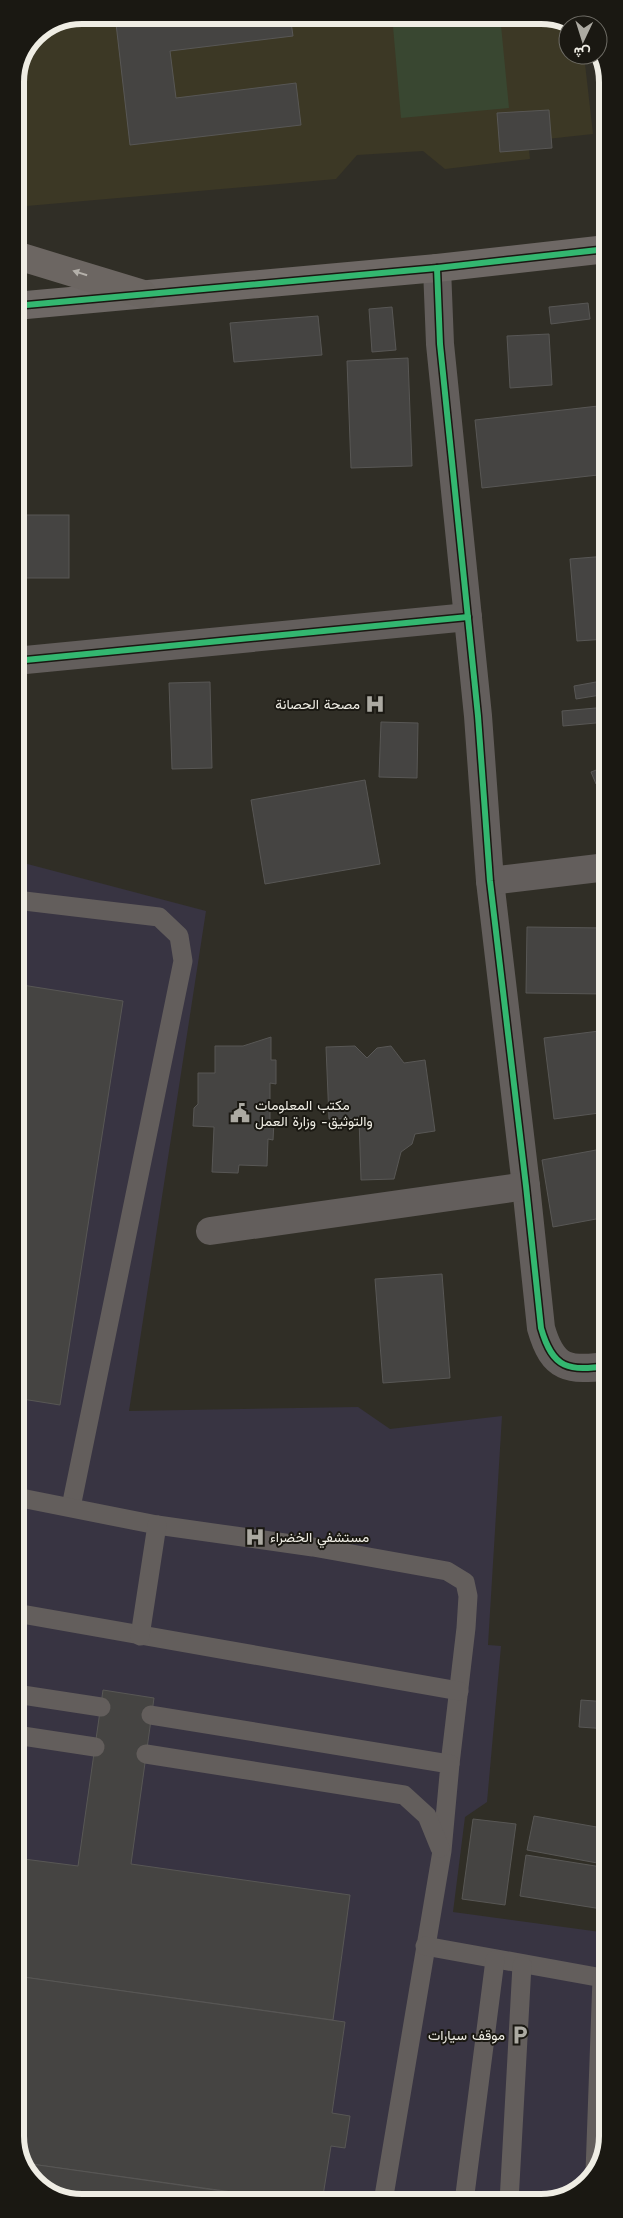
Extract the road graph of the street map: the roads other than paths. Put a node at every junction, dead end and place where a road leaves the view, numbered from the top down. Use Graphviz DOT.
graph roads {
  1 [pos="599,250"];
  2 [pos="24,258"];
  3 [pos="437,268"];
  4 [pos="143,294"];
  5 [pos="24,305"];
  6 [pos="468,617"];
  7 [pos="24,660"];
  8 [pos="599,868"];
  9 [pos="490,881"];
  10 [pos="24,901"];
  11 [pos="526,1186"];
  12 [pos="210,1231"];
  13 [pos="599,1367"];
  14 [pos="24,1498"];
  15 [pos="70,1507"];
  16 [pos="157,1525"];
  17 [pos="24,1614"];
  18 [pos="140,1636"];
  19 [pos="458,1691"];
  20 [pos="24,1695"];
  21 [pos="101,1708"];
  22 [pos="151,1715"];
  23 [pos="24,1736"];
  24 [pos="95,1747"];
  25 [pos="146,1754"];
  26 [pos="450,1764"];
  27 [pos="442,1851"];
  28 [pos="425,1946"];
  29 [pos="495,1960"];
  30 [pos="522,1965"];
  31 [pos="599,1977"];
  32 [pos="599,2094"];
  33 [pos="596,2155"];
  34 [pos="384,2194"];
  35 [pos="465,2194"];
  36 [pos="509,2194"];
  1 -- 3 [label="street"];
  4 -- 2 [label="main road, one-way"];
  3 -- 4 [label="street"];
  3 -- 6 [label="street"];
  4 -- 5 [label="street"];
  6 -- 7 [label="street"];
  6 -- 9 [label="street"];
  8 -- 9 [label="street"];
  9 -- 11 [label="street"];
  10 -- 15 [label="lane"];
  11 -- 12 [label="street"];
  11 -- 13 [label="street"];
  14 -- 15 [label="lane"];
  15 -- 16 [label="lane"];
  16 -- 18 [label="lane"];
  16 -- 19 [label="lane"];
  17 -- 18 [label="lane"];
  18 -- 19 [label="lane"];
  19 -- 26 [label="lane"];
  20 -- 21 [label="lane"];
  22 -- 26 [label="lane"];
  23 -- 24 [label="lane"];
  25 -- 27 [label="lane"];
  26 -- 27 [label="lane"];
  27 -- 28 [label="lane"];
  28 -- 29 [label="lane"];
  28 -- 34 [label="lane"];
  29 -- 30 [label="lane"];
  29 -- 35 [label="lane"];
  30 -- 31 [label="lane"];
  30 -- 36 [label="lane"];
  32 -- 33 [label="lane"];
}
